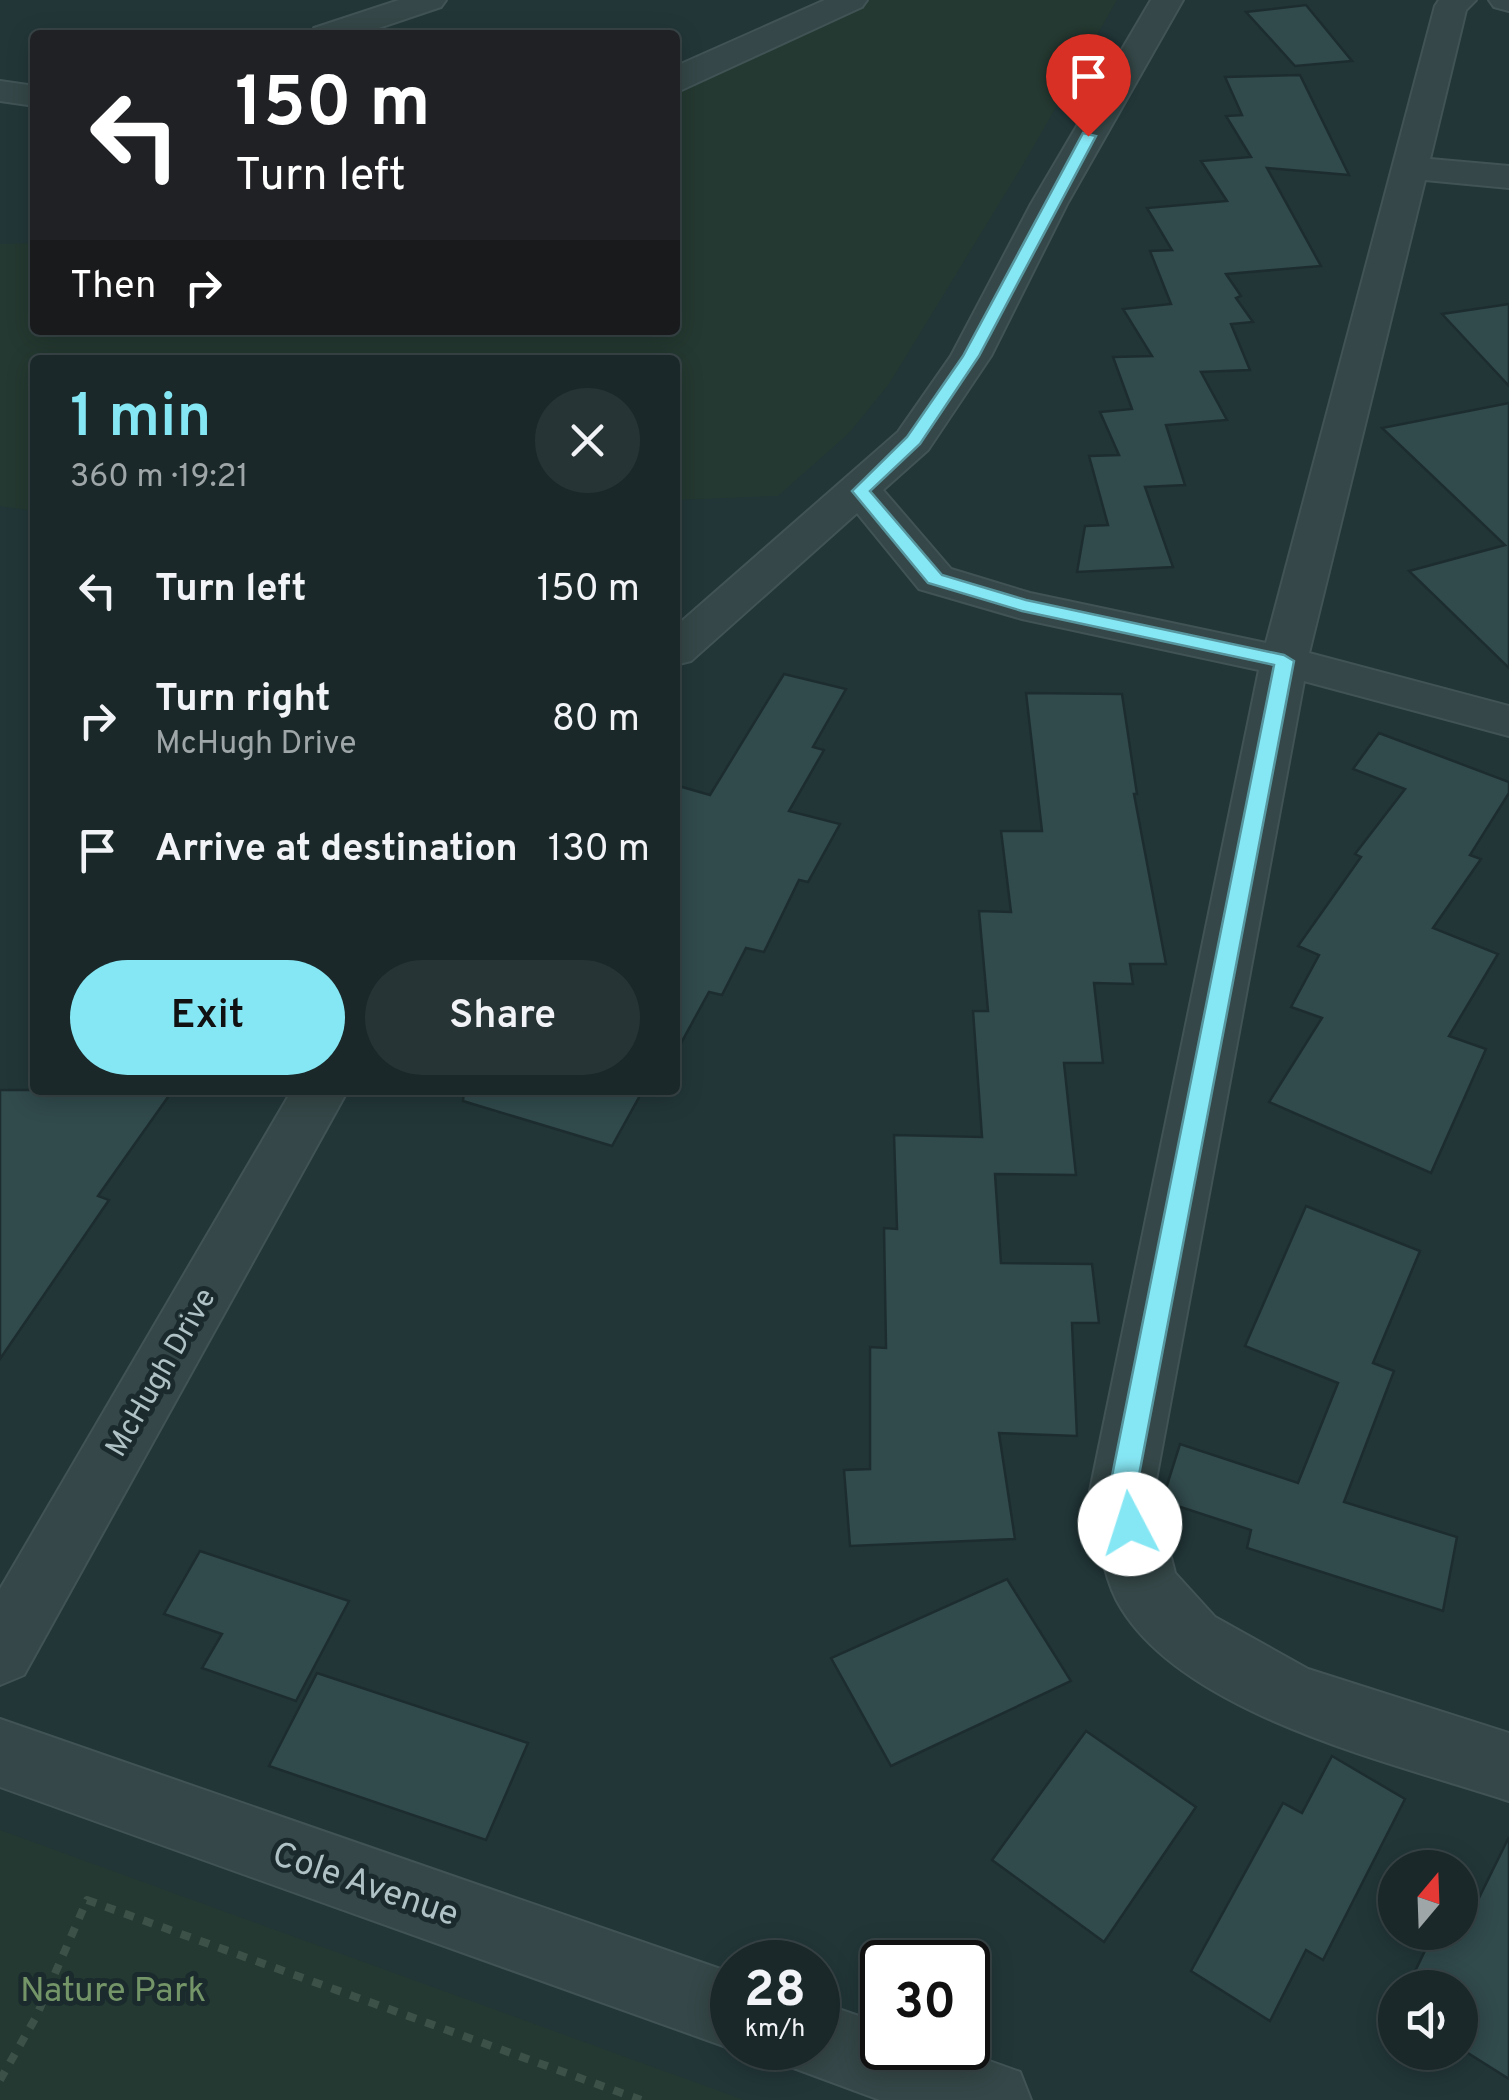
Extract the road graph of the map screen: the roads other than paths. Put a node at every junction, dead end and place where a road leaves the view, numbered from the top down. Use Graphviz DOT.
graph roads {
  1 [pos="430,0"];
  2 [pos="851,0"];
  3 [pos="1168,0"];
  4 [pos="1460,0"];
  5 [pos="341,30"];
  6 [pos="680,80"];
  7 [pos="0,91"];
  8 [pos="30,95"];
  9 [pos="1410,168"];
  10 [pos="1509,177"];
  11 [pos="861,491"];
  12 [pos="680,648"];
  13 [pos="1284,661"];
  14 [pos="1509,721"];
  15 [pos="317,1095"];
  16 [pos="0,1654"];
  17 [pos="0,1753"];
  18 [pos="1509,1767"];
  19 [pos="710,2003"];
  20 [pos="840,2048"];
  21 [pos="992,2100"];
  1 -- 5 [label="street"];
  2 -- 6 [label="street"];
  3 -- 11 [label="street"];
  4 -- 9 [label="street"];
  7 -- 8 [label="street"];
  9 -- 10 [label="street"];
  9 -- 13 [label="street"];
  11 -- 12 [label="street"];
  11 -- 13 [label="street"];
  13 -- 14 [label="street"];
  13 -- 18 [label="street"];
  15 -- 16 [label="street, McHugh Drive"];
  17 -- 19 [label="street, Cole Avenue"];
  20 -- 21 [label="street"];
}
